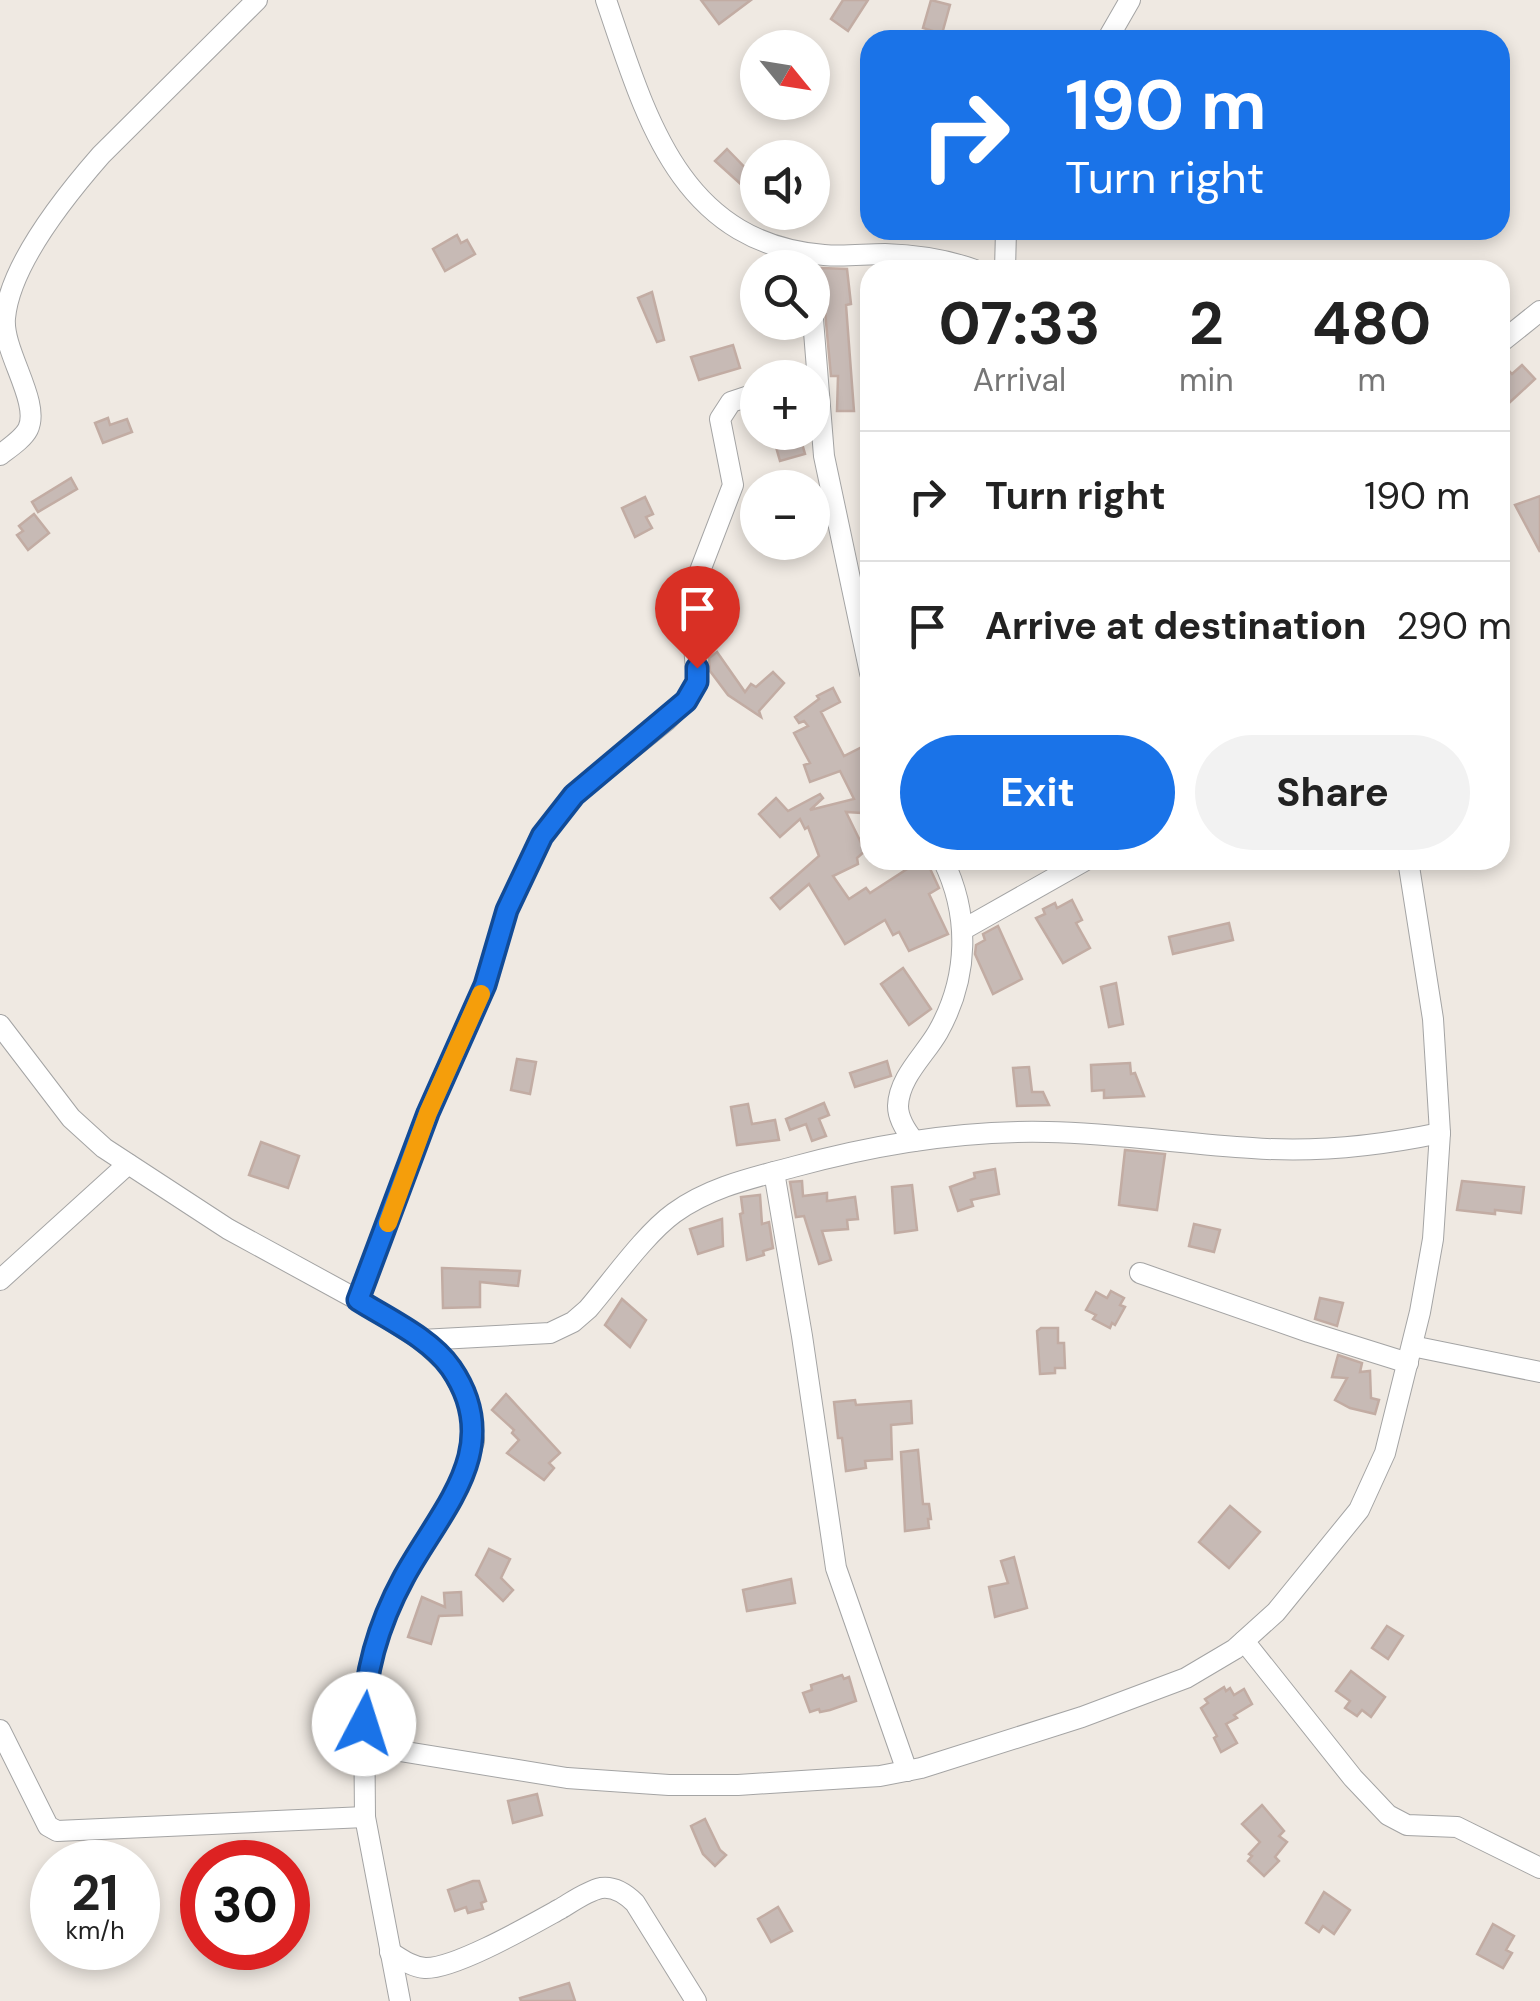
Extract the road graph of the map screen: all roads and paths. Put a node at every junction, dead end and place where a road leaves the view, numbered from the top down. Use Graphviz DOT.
graph roads {
  1 [pos="256,0"];
  2 [pos="606,0"];
  3 [pos="1130,0"];
  4 [pos="1113,30"];
  5 [pos="780,250"];
  6 [pos="830,259"];
  7 [pos="933,260"];
  8 [pos="1540,311"];
  9 [pos="1510,335"];
  10 [pos="740,399"];
  11 [pos="823,450"];
  12 [pos="0,454"];
  13 [pos="860,626"];
  14 [pos="947,870"];
  15 [pos="1068,870"];
  16 [pos="1410,870"];
  17 [pos="964,929"];
  18 [pos="0,1025"];
  19 [pos="1440,1133"];
  20 [pos="914,1141"];
  21 [pos="128,1164"];
  22 [pos="774,1172"];
  23 [pos="1140,1273"];
  24 [pos="0,1280"];
  25 [pos="358,1300"];
  26 [pos="422,1340"];
  27 [pos="1410,1354"];
  28 [pos="1540,1372"];
  29 [pos="1244,1641"];
  30 [pos="0,1730"];
  31 [pos="363,1745"];
  32 [pos="908,1771"];
  33 [pos="365,1818"];
  34 [pos="1540,1868"];
  35 [pos="390,1952"];
  36 [pos="400,2001"];
  37 [pos="696,2001"];
  1 -- 12 [label="street"];
  2 -- 5 [label="street"];
  3 -- 4 [label="street"];
  6 -- 7 [label="street"];
  8 -- 9 [label="street"];
  10 -- 25 [label="street"];
  11 -- 13 [label="street"];
  14 -- 17 [label="street"];
  15 -- 17 [label="street"];
  16 -- 19 [label="street"];
  17 -- 20 [label="street"];
  18 -- 21 [label="street"];
  19 -- 20 [label="street"];
  19 -- 27 [label="street"];
  20 -- 22 [label="street"];
  21 -- 24 [label="street"];
  21 -- 25 [label="street"];
  22 -- 26 [label="street"];
  22 -- 32 [label="street"];
  23 -- 27 [label="street"];
  25 -- 26 [label="street"];
  26 -- 31 [label="street"];
  27 -- 28 [label="street"];
  27 -- 29 [label="street"];
  29 -- 32 [label="street"];
  29 -- 34 [label="street"];
  30 -- 33 [label="street"];
  31 -- 32 [label="street"];
  31 -- 33 [label="street"];
  33 -- 35 [label="street"];
  35 -- 36 [label="street"];
  35 -- 37 [label="street"];
}
